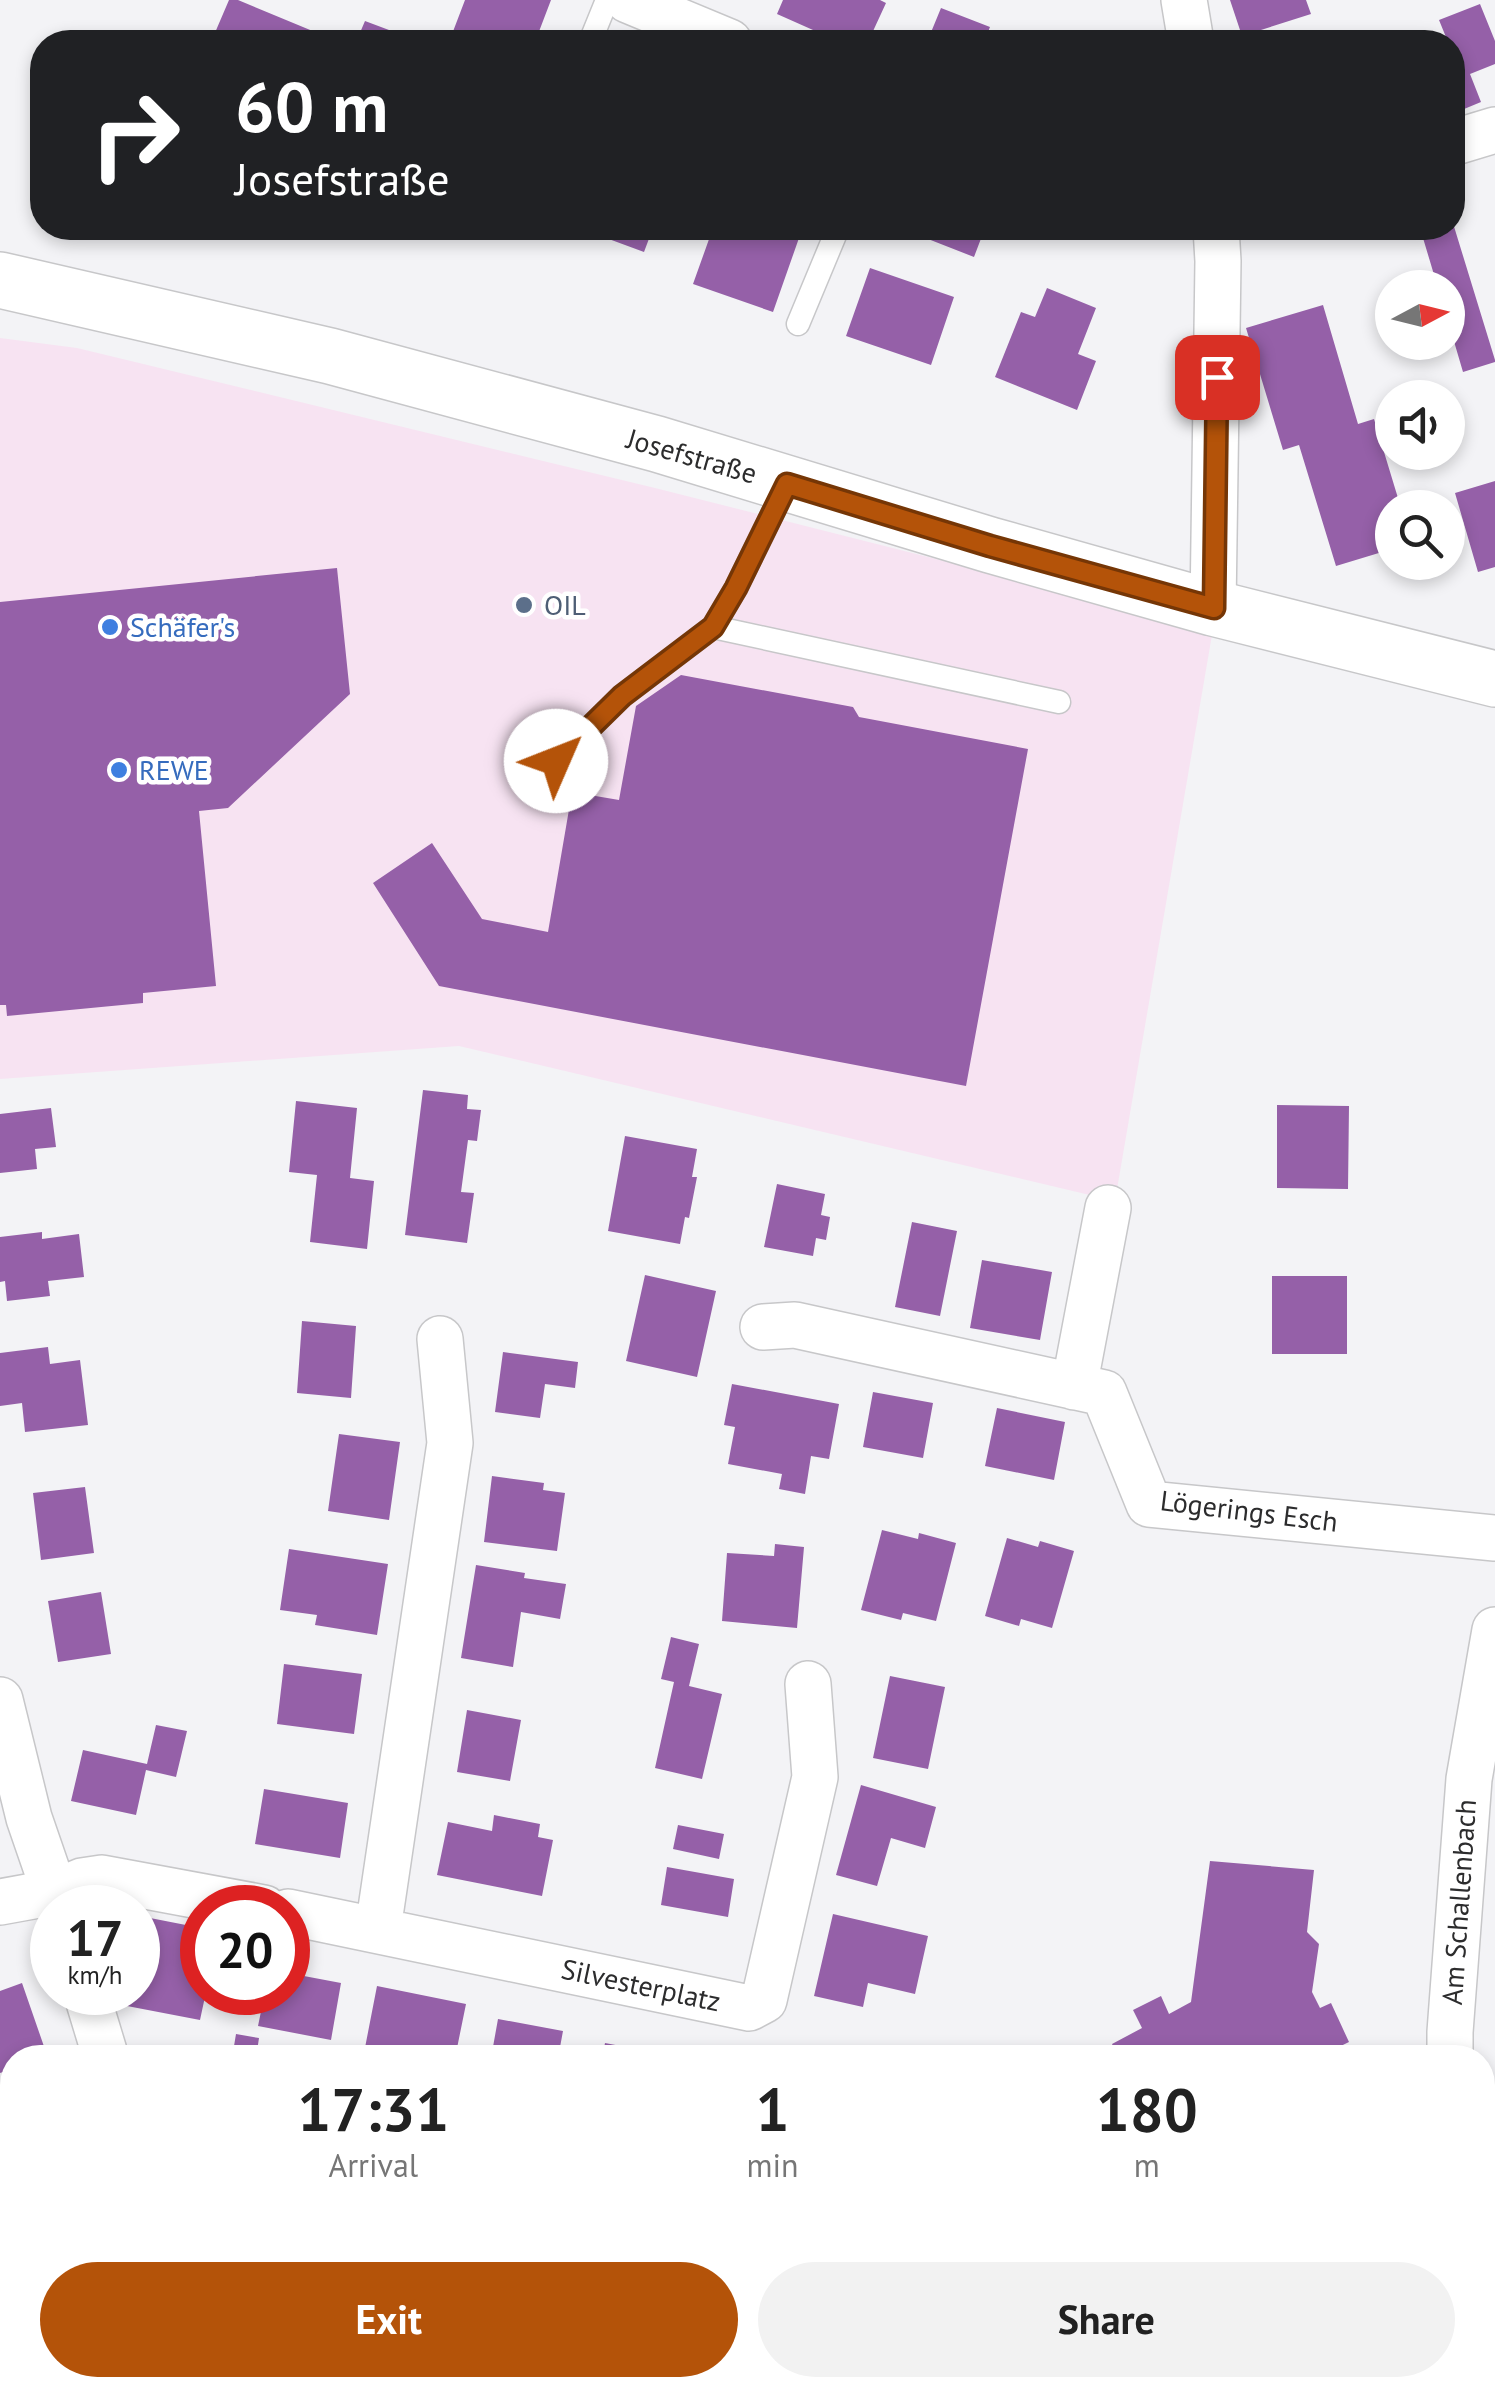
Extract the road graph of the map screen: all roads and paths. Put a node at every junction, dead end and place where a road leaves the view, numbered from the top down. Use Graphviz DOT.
graph roads {
  1 [pos="607,0"];
  2 [pos="628,0"];
  3 [pos="1184,0"];
  4 [pos="595,30"];
  5 [pos="700,30"];
  6 [pos="1189,30"];
  7 [pos="1495,130"];
  8 [pos="1465,139"];
  9 [pos="833,240"];
  10 [pos="1217,240"];
  11 [pos="0,280"];
  12 [pos="798,324"];
  13 [pos="787,484"];
  14 [pos="1214,608"];
  15 [pos="713,627"];
  16 [pos="1495,679"];
  17 [pos="1059,702"];
  18 [pos="556,761"];
  19 [pos="1108,1208"];
  20 [pos="763,1327"];
  21 [pos="440,1338"];
  22 [pos="1074,1387"];
  23 [pos="1495,1538"];
  24 [pos="1495,1630"];
  25 [pos="808,1684"];
  26 [pos="0,1700"];
  27 [pos="52,1885"];
  28 [pos="77,1885"];
  29 [pos="140,1885"];
  30 [pos="30,1901"];
  31 [pos="0,1902"];
  32 [pos="310,1916"];
  33 [pos="378,1929"];
  34 [pos="93,2015"];
  35 [pos="102,2045"];
  36 [pos="1450,2045"];
  1 -- 4 [label="lane"];
  2 -- 5 [label="street"];
  3 -- 6 [label="street"];
  7 -- 8 [label="street"];
  9 -- 12 [label="lane"];
  10 -- 14 [label="street"];
  11 -- 13 [label="street, Josefstraße"];
  13 -- 14 [label="street, Josefstraße"];
  13 -- 15 [label="lane"];
  14 -- 16 [label="street, Josefstraße"];
  15 -- 17 [label="lane"];
  15 -- 18 [label="lane"];
  19 -- 22 [label="street"];
  20 -- 22 [label="street, Lögerings Esch"];
  21 -- 33 [label="street"];
  22 -- 23 [label="street, Lögerings Esch"];
  24 -- 36 [label="street, Am Schallenbach"];
  25 -- 33 [label="street, Silvesterplatz"];
  26 -- 27 [label="street"];
  28 -- 29 [label="street"];
  30 -- 31 [label="street"];
  32 -- 33 [label="street, Silvesterplatz"];
  34 -- 35 [label="street"];
}
